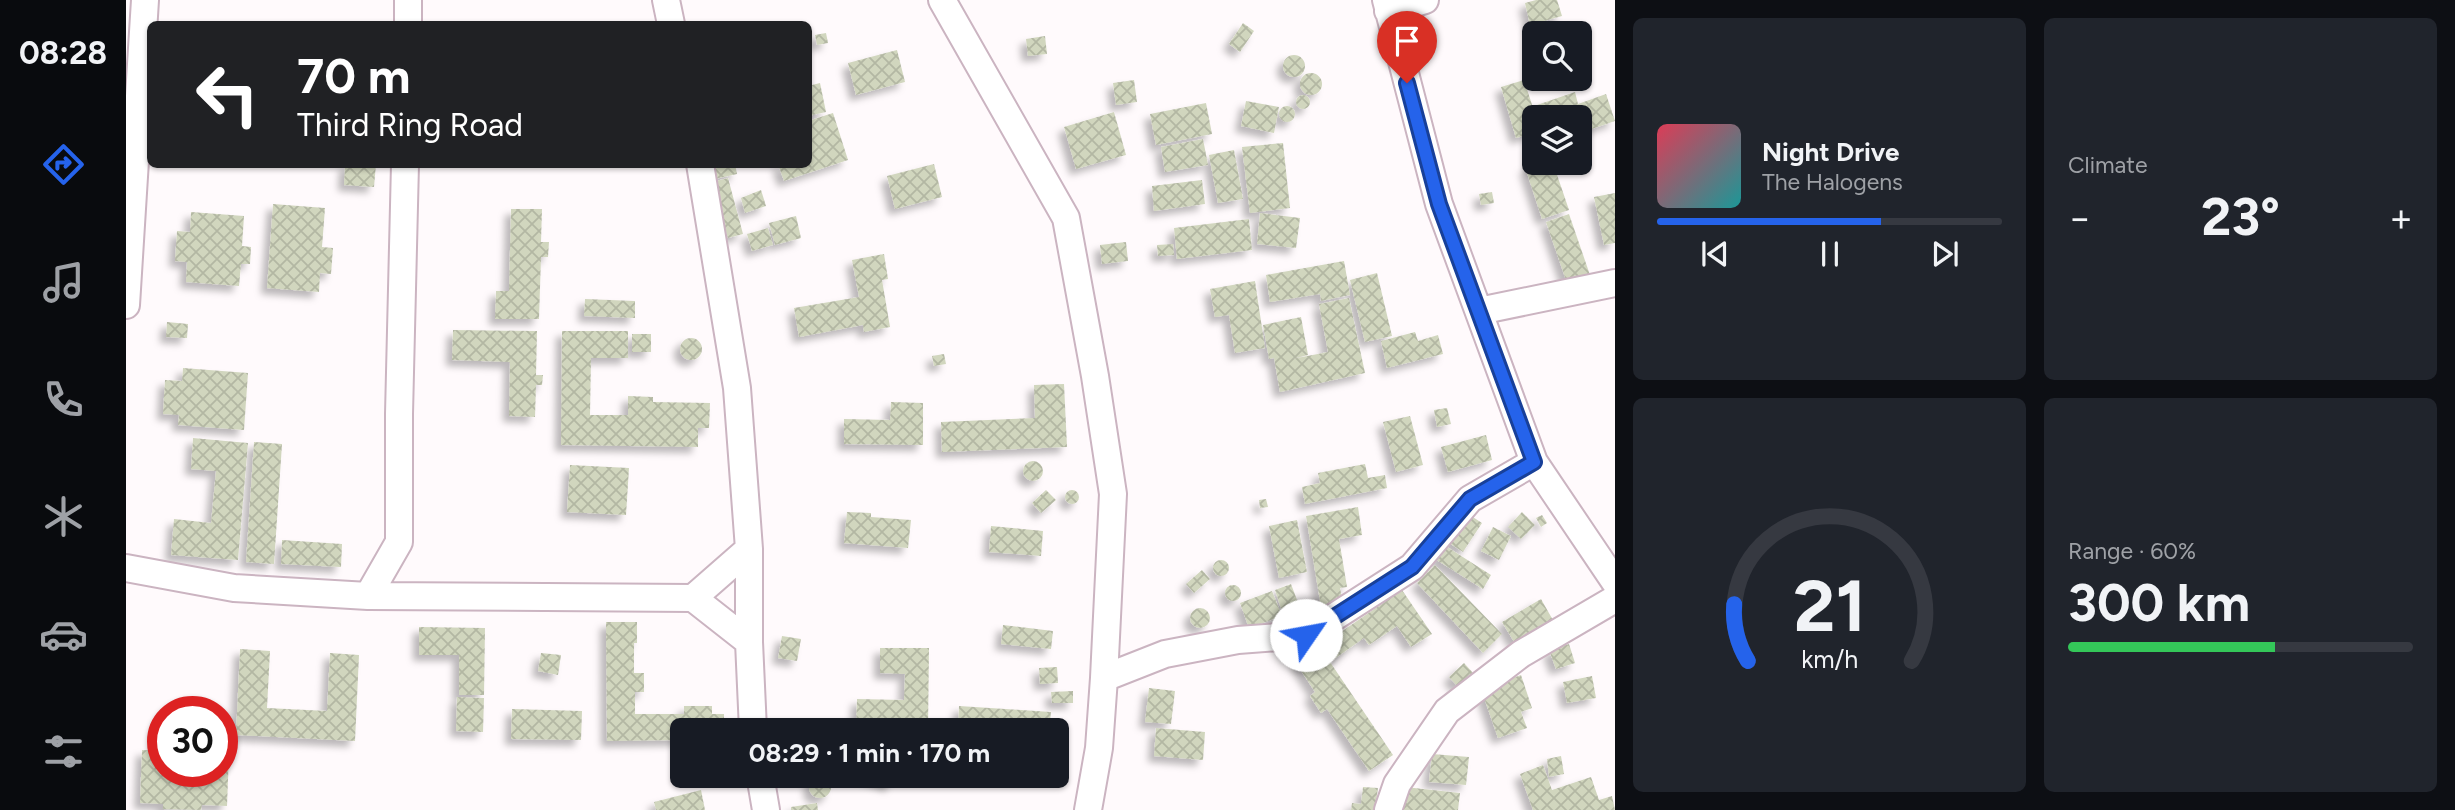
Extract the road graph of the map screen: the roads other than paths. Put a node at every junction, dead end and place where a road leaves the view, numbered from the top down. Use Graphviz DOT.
graph roads {
  1 [pos="145,0"];
  2 [pos="408,0"];
  3 [pos="666,0"];
  4 [pos="942,0"];
  5 [pos="1425,0"];
  6 [pos="1387,5"];
  7 [pos="408,21"];
  8 [pos="670,21"];
  9 [pos="405,168"];
  10 [pos="701,168"];
  11 [pos="1615,283"];
  12 [pos="126,305"];
  13 [pos="126,311"];
  14 [pos="1479,311"];
  15 [pos="1534,462"];
  16 [pos="749,549"];
  17 [pos="126,568"];
  18 [pos="1615,582"];
  19 [pos="368,596"];
  20 [pos="693,598"];
  21 [pos="1615,599"];
  22 [pos="749,642"];
  23 [pos="1104,678"];
  24 [pos="752,718"];
  25 [pos="762,788"];
  26 [pos="766,810"];
  27 [pos="1088,810"];
  28 [pos="1388,810"];
  1 -- 12 [label="street"];
  2 -- 7 [label="street"];
  3 -- 8 [label="street"];
  4 -- 23 [label="street"];
  5 -- 6 [label="street"];
  6 -- 14 [label="street"];
  9 -- 19 [label="street"];
  10 -- 16 [label="street"];
  11 -- 14 [label="street"];
  12 -- 13 [label="street"];
  14 -- 15 [label="street"];
  15 -- 18 [label="street"];
  15 -- 23 [label="street"];
  16 -- 20 [label="street"];
  16 -- 22 [label="street"];
  17 -- 19 [label="street"];
  19 -- 20 [label="street"];
  20 -- 22 [label="street"];
  21 -- 28 [label="street"];
  22 -- 24 [label="street"];
  23 -- 27 [label="street"];
  25 -- 26 [label="street"];
}
